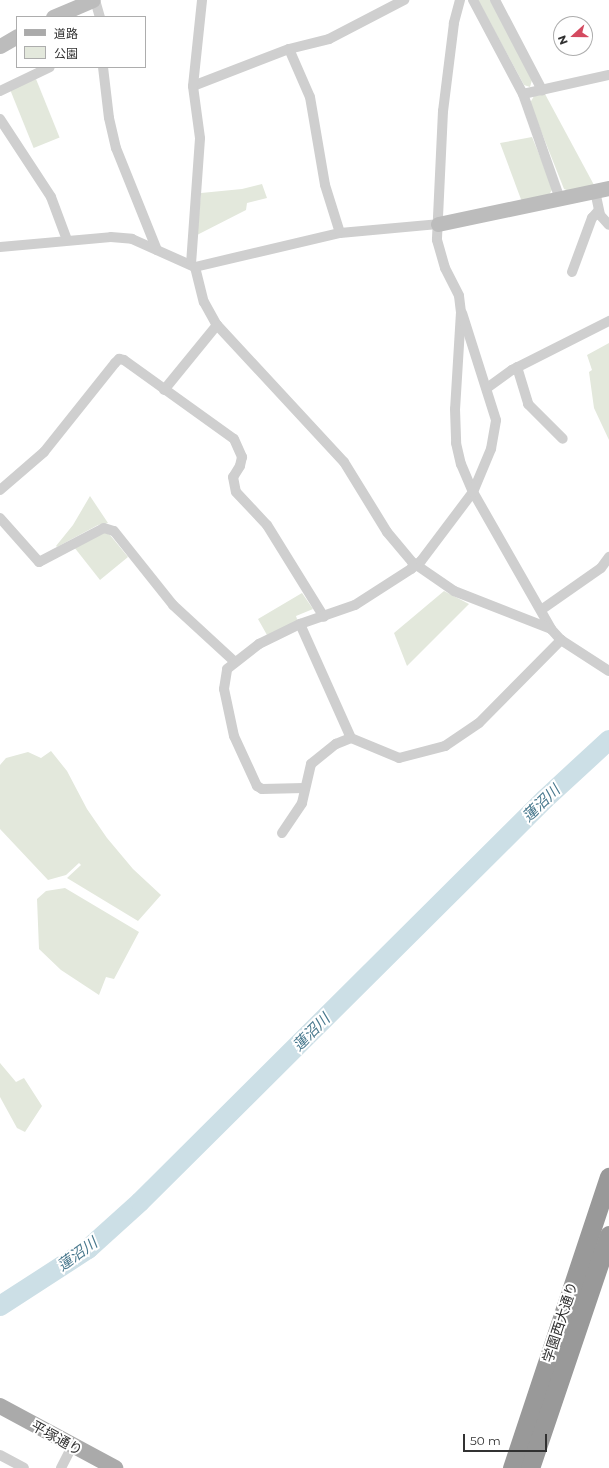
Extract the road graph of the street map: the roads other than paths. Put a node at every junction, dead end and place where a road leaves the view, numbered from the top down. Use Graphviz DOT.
graph roads {
  1 [pos="94,0"];
  2 [pos="202,0"];
  3 [pos="404,0"];
  4 [pos="460,0"];
  5 [pos="473,0"];
  6 [pos="495,0"];
  7 [pos="54,16"];
  8 [pos="100,16"];
  9 [pos="16,37"];
  10 [pos="0,46"];
  11 [pos="290,49"];
  12 [pos="48,68"];
  13 [pos="103,68"];
  14 [pos="609,75"];
  15 [pos="193,86"];
  16 [pos="542,90"];
  17 [pos="0,91"];
  18 [pos="523,94"];
  19 [pos="0,119"];
  20 [pos="602,190"];
  21 [pos="560,199"];
  22 [pos="598,211"];
  23 [pos="438,224"];
  24 [pos="609,225"];
  25 [pos="340,233"];
  26 [pos="66,240"];
  27 [pos="0,247"];
  28 [pos="157,250"];
  29 [pos="193,265"];
  30 [pos="572,272"];
  31 [pos="461,312"];
  32 [pos="609,321"];
  33 [pos="217,326"];
  34 [pos="517,367"];
  35 [pos="487,388"];
  36 [pos="164,390"];
  37 [pos="563,439"];
  38 [pos="0,490"];
  39 [pos="473,492"];
  40 [pos="0,518"];
  41 [pos="609,557"];
  42 [pos="416,565"];
  43 [pos="541,610"];
  44 [pos="324,617"];
  45 [pos="300,624"];
  46 [pos="551,629"];
  47 [pos="561,640"];
  48 [pos="235,662"];
  49 [pos="609,670"];
  50 [pos="351,738"];
  51 [pos="304,788"];
  52 [pos="282,833"];
  53 [pos="609,1177"];
  54 [pos="609,1235"];
  55 [pos="0,1406"];
  56 [pos="72,1446"];
  57 [pos="0,1455"];
  58 [pos="24,1468"];
  59 [pos="61,1468"];
  60 [pos="115,1468"];
  61 [pos="512,1468"];
  62 [pos="530,1468"];
  1 -- 7 [label="street"];
  1 -- 8 [label="street"];
  2 -- 15 [label="street"];
  3 -- 11 [label="street"];
  4 -- 23 [label="street"];
  5 -- 18 [label="street"];
  6 -- 16 [label="street"];
  9 -- 10 [label="street"];
  11 -- 15 [label="street"];
  11 -- 25 [label="street"];
  12 -- 17 [label="street"];
  13 -- 28 [label="street"];
  14 -- 16 [label="street"];
  15 -- 29 [label="street"];
  16 -- 18 [label="street"];
  18 -- 21 [label="street"];
  19 -- 26 [label="street"];
  20 -- 21 [label="street"];
  20 -- 22 [label="street"];
  21 -- 23 [label="street"];
  22 -- 24 [label="street"];
  22 -- 30 [label="street"];
  23 -- 25 [label="street"];
  23 -- 31 [label="street"];
  25 -- 29 [label="street"];
  26 -- 27 [label="street"];
  26 -- 28 [label="street"];
  28 -- 29 [label="street"];
  29 -- 33 [label="street"];
  31 -- 35 [label="street"];
  31 -- 39 [label="street"];
  32 -- 34 [label="street"];
  33 -- 36 [label="street"];
  33 -- 42 [label="street"];
  34 -- 35 [label="street"];
  34 -- 37 [label="street"];
  35 -- 39 [label="street"];
  36 -- 38 [label="street"];
  36 -- 44 [label="street"];
  39 -- 42 [label="street"];
  39 -- 43 [label="street"];
  40 -- 48 [label="street"];
  41 -- 43 [label="street"];
  42 -- 44 [label="street"];
  42 -- 46 [label="street"];
  43 -- 46 [label="street"];
  44 -- 45 [label="street"];
  45 -- 48 [label="street"];
  45 -- 50 [label="street"];
  46 -- 47 [label="street"];
  47 -- 49 [label="street"];
  47 -- 50 [label="street"];
  48 -- 51 [label="street"];
  50 -- 51 [label="street"];
  51 -- 52 [label="street"];
  53 -- 61 [label="highway, 学園西大通り"];
  54 -- 62 [label="highway, 学園西大通り"];
  55 -- 56 [label="main road, 平塚通り"];
  56 -- 59 [label="street"];
  56 -- 60 [label="main road, 平塚通り"];
  57 -- 58 [label="street"];
}
